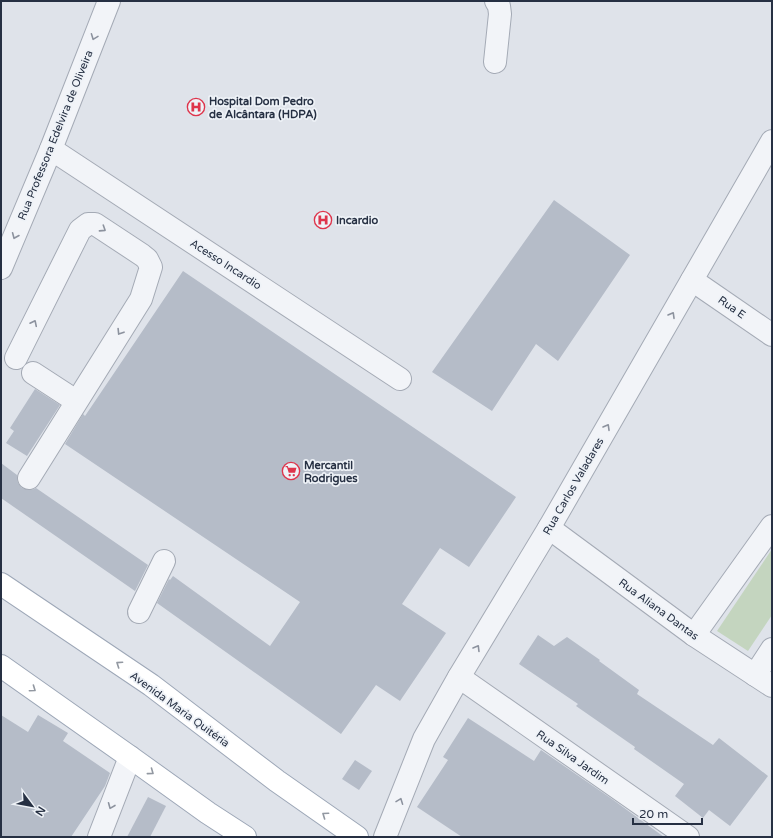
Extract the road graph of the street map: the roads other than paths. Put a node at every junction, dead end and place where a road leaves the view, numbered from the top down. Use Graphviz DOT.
graph roads {
  1 [pos="108,1"];
  2 [pos="496,1"];
  3 [pos="495,62"];
  4 [pos="772,141"];
  5 [pos="51,149"];
  6 [pos="1,268"];
  7 [pos="692,280"];
  8 [pos="772,335"];
  9 [pos="16,358"];
  10 [pos="33,373"];
  11 [pos="400,379"];
  12 [pos="76,401"];
  13 [pos="29,478"];
  14 [pos="772,526"];
  15 [pos="550,528"];
  16 [pos="164,561"];
  17 [pos="1,584"];
  18 [pos="139,612"];
  19 [pos="694,635"];
  20 [pos="772,649"];
  21 [pos="1,666"];
  22 [pos="459,678"];
  23 [pos="764,681"];
  24 [pos="130,757"];
  25 [pos="99,837"];
  26 [pos="245,837"];
  27 [pos="357,837"];
  28 [pos="385,837"];
  29 [pos="688,837"];
  1 -- 5 [label="street, Rua Professora Edelvira de Oliveira, one-way"];
  2 -- 3 [label="street"];
  4 -- 7 [label="street, Rua Carlos Valadares"];
  5 -- 6 [label="street, Rua Professora Edelvira de Oliveira, one-way"];
  5 -- 11 [label="street, Acesso Incardio"];
  7 -- 8 [label="street, Rua E"];
  15 -- 7 [label="street, Rua Carlos Valadares, one-way"];
  9 -- 12 [label="street, one-way"];
  10 -- 12 [label="street"];
  12 -- 13 [label="street"];
  14 -- 19 [label="street"];
  15 -- 19 [label="street, Rua Aliana Dantas"];
  22 -- 15 [label="street, Rua Carlos Valadares, one-way"];
  16 -- 18 [label="street"];
  27 -- 17 [label="main road, Avenida Maria Quitéria, one-way"];
  19 -- 23 [label="street, Rua Aliana Dantas"];
  20 -- 23 [label="street"];
  21 -- 24 [label="main road, one-way"];
  28 -- 22 [label="street, Rua Carlos Valadares, one-way"];
  22 -- 29 [label="street, Rua Silva Jardim"];
  24 -- 25 [label="street, one-way"];
  24 -- 26 [label="main road, one-way"];
}
